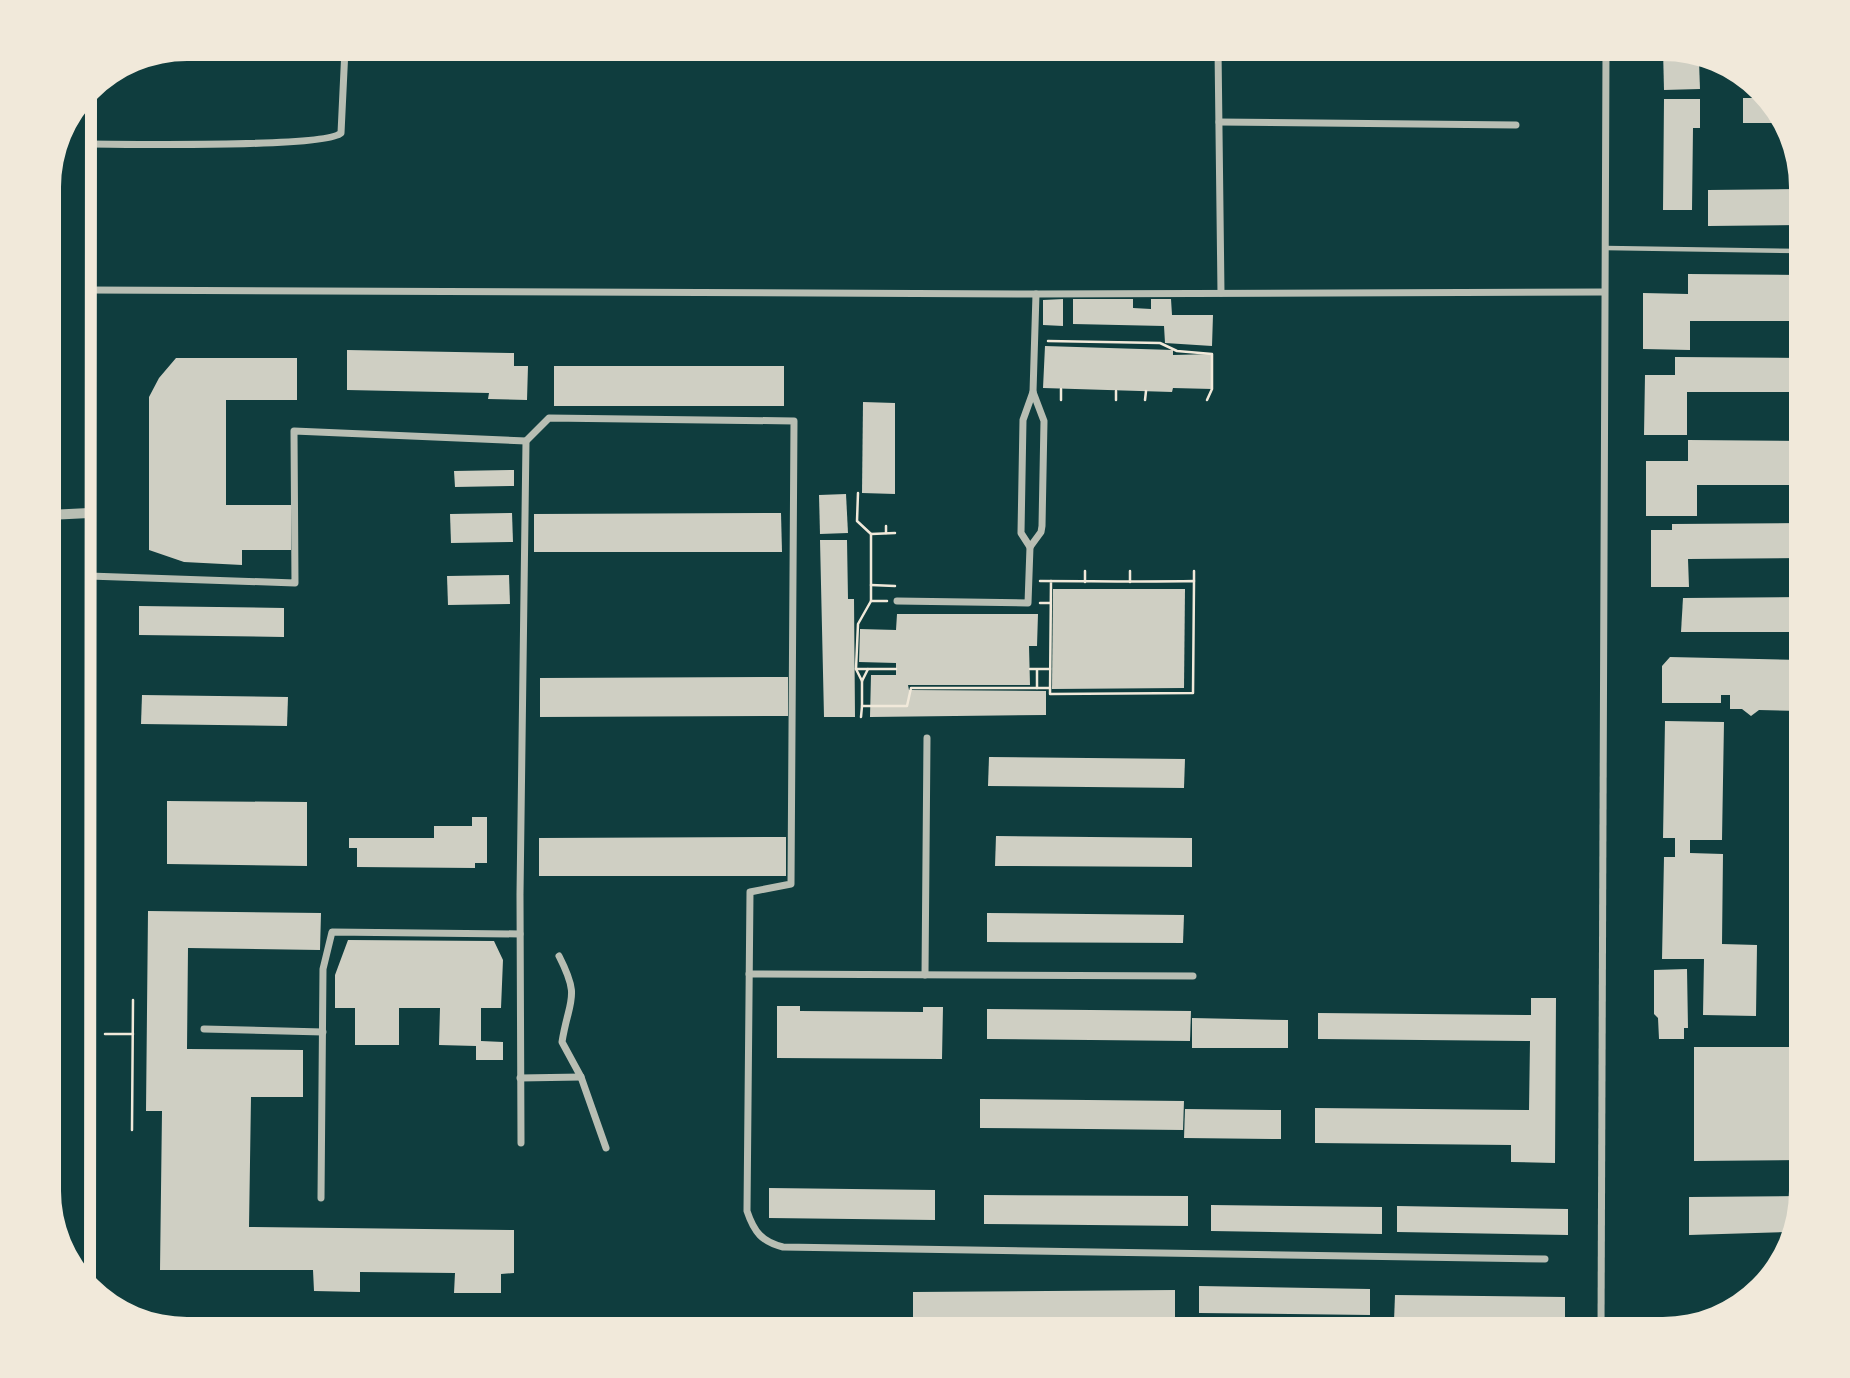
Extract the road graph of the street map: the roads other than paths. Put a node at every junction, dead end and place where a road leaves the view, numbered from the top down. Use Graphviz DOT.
graph roads {
  1 [pos="1218,61"];
  2 [pos="1606,61"];
  3 [pos="345,62"];
  4 [pos="91,106"];
  5 [pos="1219,122"];
  6 [pos="1516,125"];
  7 [pos="90,144"];
  8 [pos="1605,248"];
  9 [pos="1789,251"];
  10 [pos="88,290"];
  11 [pos="1604,292"];
  12 [pos="1221,293"];
  13 [pos="1036,294"];
  14 [pos="1033,392"];
  15 [pos="526,441"];
  16 [pos="89,513"];
  17 [pos="62,514"];
  18 [pos="1030,547"];
  19 [pos="88,576"];
  20 [pos="897,601"];
  21 [pos="927,738"];
  22 [pos="520,934"];
  23 [pos="559,956"];
  24 [pos="749,974"];
  25 [pos="925,975"];
  26 [pos="1193,976"];
  27 [pos="204,1029"];
  28 [pos="323,1032"];
  29 [pos="581,1077"];
  30 [pos="520,1078"];
  31 [pos="521,1143"];
  32 [pos="606,1148"];
  33 [pos="321,1198"];
  34 [pos="1545,1259"];
  35 [pos="89,1270"];
  36 [pos="1601,1317"];
  1 -- 5 [label="street"];
  2 -- 8 [label="street"];
  3 -- 7 [label="street"];
  4 -- 7 [label="main road"];
  5 -- 6 [label="street"];
  5 -- 12 [label="street"];
  7 -- 10 [label="main road"];
  8 -- 9 [label="lane"];
  8 -- 11 [label="street"];
  10 -- 13 [label="street"];
  10 -- 16 [label="main road"];
  11 -- 12 [label="street"];
  11 -- 36 [label="street"];
  12 -- 13 [label="street"];
  13 -- 14 [label="street"];
  14 -- 18 [label="street"];
  14 -- 18 [label="street"];
  15 -- 19 [label="street"];
  15 -- 22 [label="street"];
  15 -- 24 [label="street"];
  16 -- 17 [label="street"];
  16 -- 19 [label="main road"];
  18 -- 20 [label="street"];
  19 -- 35 [label="main road"];
  21 -- 25 [label="street"];
  22 -- 28 [label="street"];
  22 -- 30 [label="street"];
  23 -- 29 [label="street"];
  24 -- 25 [label="street"];
  24 -- 34 [label="street"];
  25 -- 26 [label="street"];
  27 -- 28 [label="street"];
  28 -- 33 [label="street"];
  29 -- 30 [label="street"];
  29 -- 32 [label="street"];
  30 -- 31 [label="street"];
}
